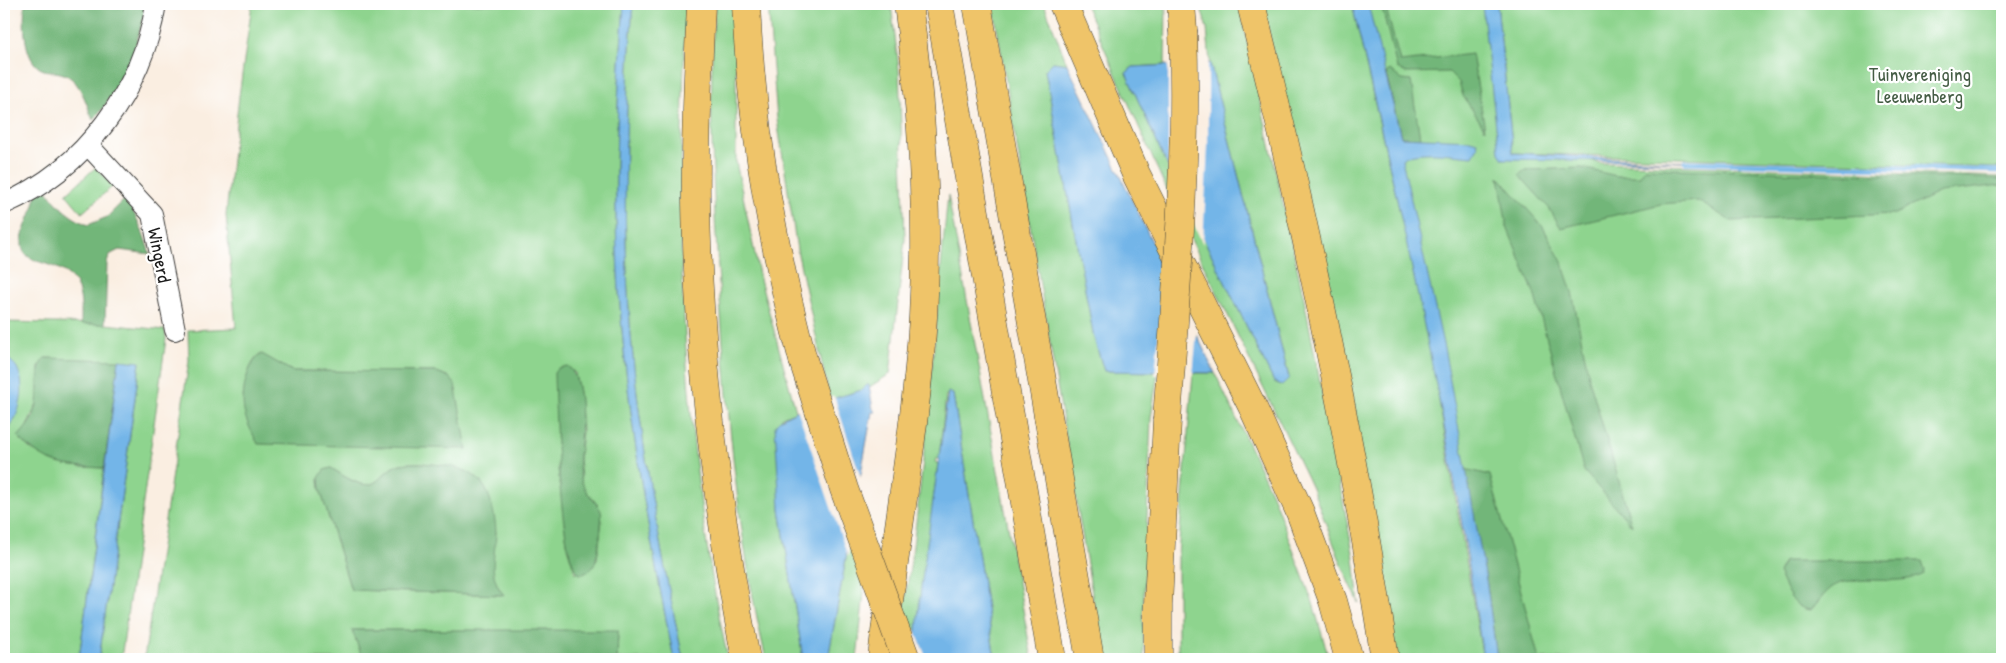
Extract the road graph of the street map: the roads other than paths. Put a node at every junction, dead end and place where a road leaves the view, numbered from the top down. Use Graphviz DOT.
graph roads {
  1 [pos="156,4"];
  2 [pos="701,4"];
  3 [pos="746,4"];
  4 [pos="908,4"];
  5 [pos="939,4"];
  6 [pos="978,4"];
  7 [pos="1063,4"];
  8 [pos="1251,4"];
  9 [pos="1182,17"];
  10 [pos="88,145"];
  11 [pos="4,204"];
  12 [pos="175,330"];
  13 [pos="746,659"];
  14 [pos="882,659"];
  15 [pos="906,659"];
  16 [pos="1052,659"];
  17 [pos="1090,659"];
  18 [pos="1158,659"];
  19 [pos="1350,659"];
  20 [pos="1385,659"];
  1 -- 10 [label="street"];
  2 -- 13 [label="highway"];
  3 -- 15 [label="highway, bridge"];
  4 -- 14 [label="highway"];
  5 -- 16 [label="highway"];
  6 -- 17 [label="highway"];
  7 -- 19 [label="highway"];
  8 -- 20 [label="highway"];
  9 -- 18 [label="highway, bridge"];
  10 -- 11 [label="street"];
  10 -- 12 [label="street, Wingerd"];
}
